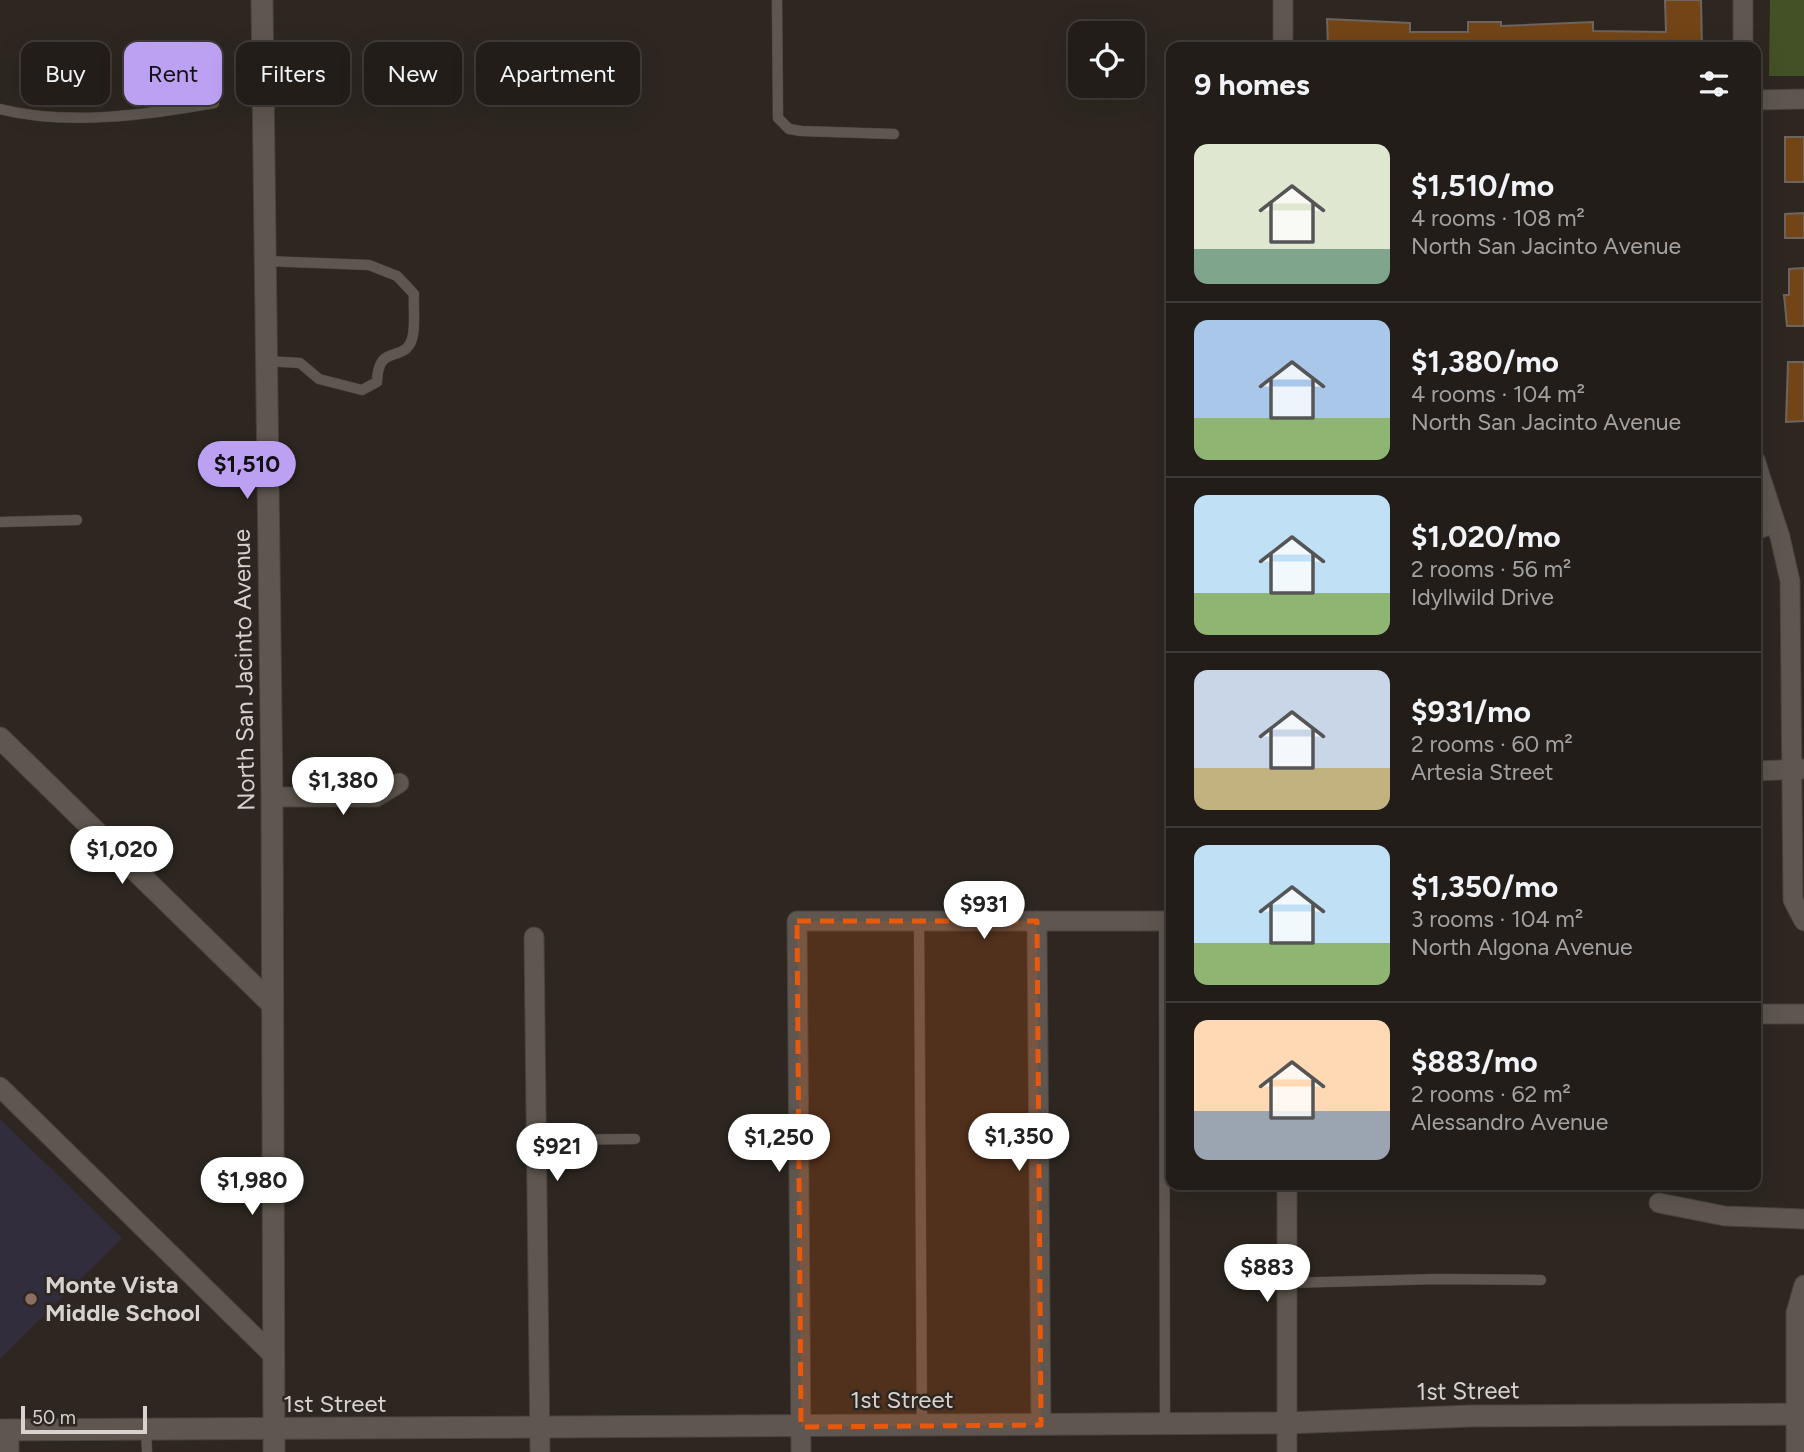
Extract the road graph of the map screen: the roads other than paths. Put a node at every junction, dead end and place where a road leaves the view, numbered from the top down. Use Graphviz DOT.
graph roads {
  1 [pos="262,0"];
  2 [pos="777,0"];
  3 [pos="1283,0"];
  4 [pos="1743,0"];
  5 [pos="1283,42"];
  6 [pos="1744,42"];
  7 [pos="1804,99"];
  8 [pos="1761,100"];
  9 [pos="203,105"];
  10 [pos="0,109"];
  11 [pos="894,134"];
  12 [pos="265,261"];
  13 [pos="266,361"];
  14 [pos="1761,479"];
  15 [pos="77,520"];
  16 [pos="0,522"];
  17 [pos="1775,523"];
  18 [pos="1761,528"];
  19 [pos="0,738"];
  20 [pos="1798,769"];
  21 [pos="1761,771"];
  22 [pos="399,783"];
  23 [pos="272,797"];
  24 [pos="919,921"];
  25 [pos="1037,921"];
  26 [pos="1166,921"];
  27 [pos="1804,922"];
  28 [pos="534,937"];
  29 [pos="271,1003"];
  30 [pos="1761,1014"];
  31 [pos="1804,1014"];
  32 [pos="0,1087"];
  33 [pos="635,1139"];
  34 [pos="537,1140"];
  35 [pos="1167,1190"];
  36 [pos="1287,1190"];
  37 [pos="1659,1203"];
  38 [pos="1804,1219"];
  39 [pos="1541,1280"];
  40 [pos="1287,1283"];
  41 [pos="1804,1284"];
  42 [pos="274,1356"];
  43 [pos="1800,1414"];
  44 [pos="1286,1423"];
  45 [pos="1165,1424"];
  46 [pos="1041,1425"];
  47 [pos="922,1426"];
  48 [pos="800,1427"];
  49 [pos="540,1429"];
  50 [pos="5,1430"];
  51 [pos="146,1430"];
  52 [pos="274,1430"];
  53 [pos="9,1452"];
  54 [pos="147,1452"];
  55 [pos="274,1452"];
  56 [pos="540,1452"];
  57 [pos="801,1452"];
  58 [pos="1287,1452"];
  59 [pos="1796,1452"];
  1 -- 12 [label="street, North San Jacinto Avenue"];
  2 -- 11 [label="lane"];
  3 -- 5 [label="street"];
  4 -- 6 [label="street"];
  7 -- 8 [label="street"];
  9 -- 10 [label="lane"];
  12 -- 13 [label="street, North San Jacinto Avenue"];
  12 -- 13 [label="lane"];
  13 -- 23 [label="street, North San Jacinto Avenue"];
  14 -- 17 [label="street"];
  15 -- 16 [label="lane"];
  17 -- 18 [label="street"];
  17 -- 20 [label="street"];
  19 -- 29 [label="street"];
  20 -- 21 [label="street"];
  20 -- 27 [label="street"];
  22 -- 23 [label="street"];
  23 -- 29 [label="street, North San Jacinto Avenue"];
  24 -- 25 [label="street"];
  24 -- 47 [label="lane"];
  24 -- 48 [label="street"];
  25 -- 26 [label="street"];
  25 -- 46 [label="street"];
  28 -- 34 [label="street"];
  29 -- 42 [label="street, North San Jacinto Avenue"];
  30 -- 31 [label="street"];
  32 -- 42 [label="street"];
  33 -- 34 [label="lane"];
  34 -- 49 [label="street"];
  35 -- 45 [label="lane"];
  36 -- 40 [label="street"];
  37 -- 38 [label="street"];
  39 -- 40 [label="lane"];
  40 -- 44 [label="street"];
  41 -- 43 [label="street"];
  42 -- 52 [label="street, North San Jacinto Avenue"];
  43 -- 44 [label="street, 1st Street"];
  43 -- 59 [label="street"];
  44 -- 45 [label="street, 1st Street"];
  44 -- 58 [label="street"];
  45 -- 46 [label="street, 1st Street"];
  46 -- 47 [label="street, 1st Street"];
  47 -- 48 [label="street, 1st Street"];
  48 -- 49 [label="street, 1st Street"];
  48 -- 57 [label="street"];
  49 -- 52 [label="street, 1st Street"];
  49 -- 56 [label="street"];
  50 -- 51 [label="street, 1st Street"];
  50 -- 53 [label="street"];
  51 -- 52 [label="street, 1st Street"];
  51 -- 54 [label="lane"];
  52 -- 55 [label="street, North San Jacinto Avenue"];
}
